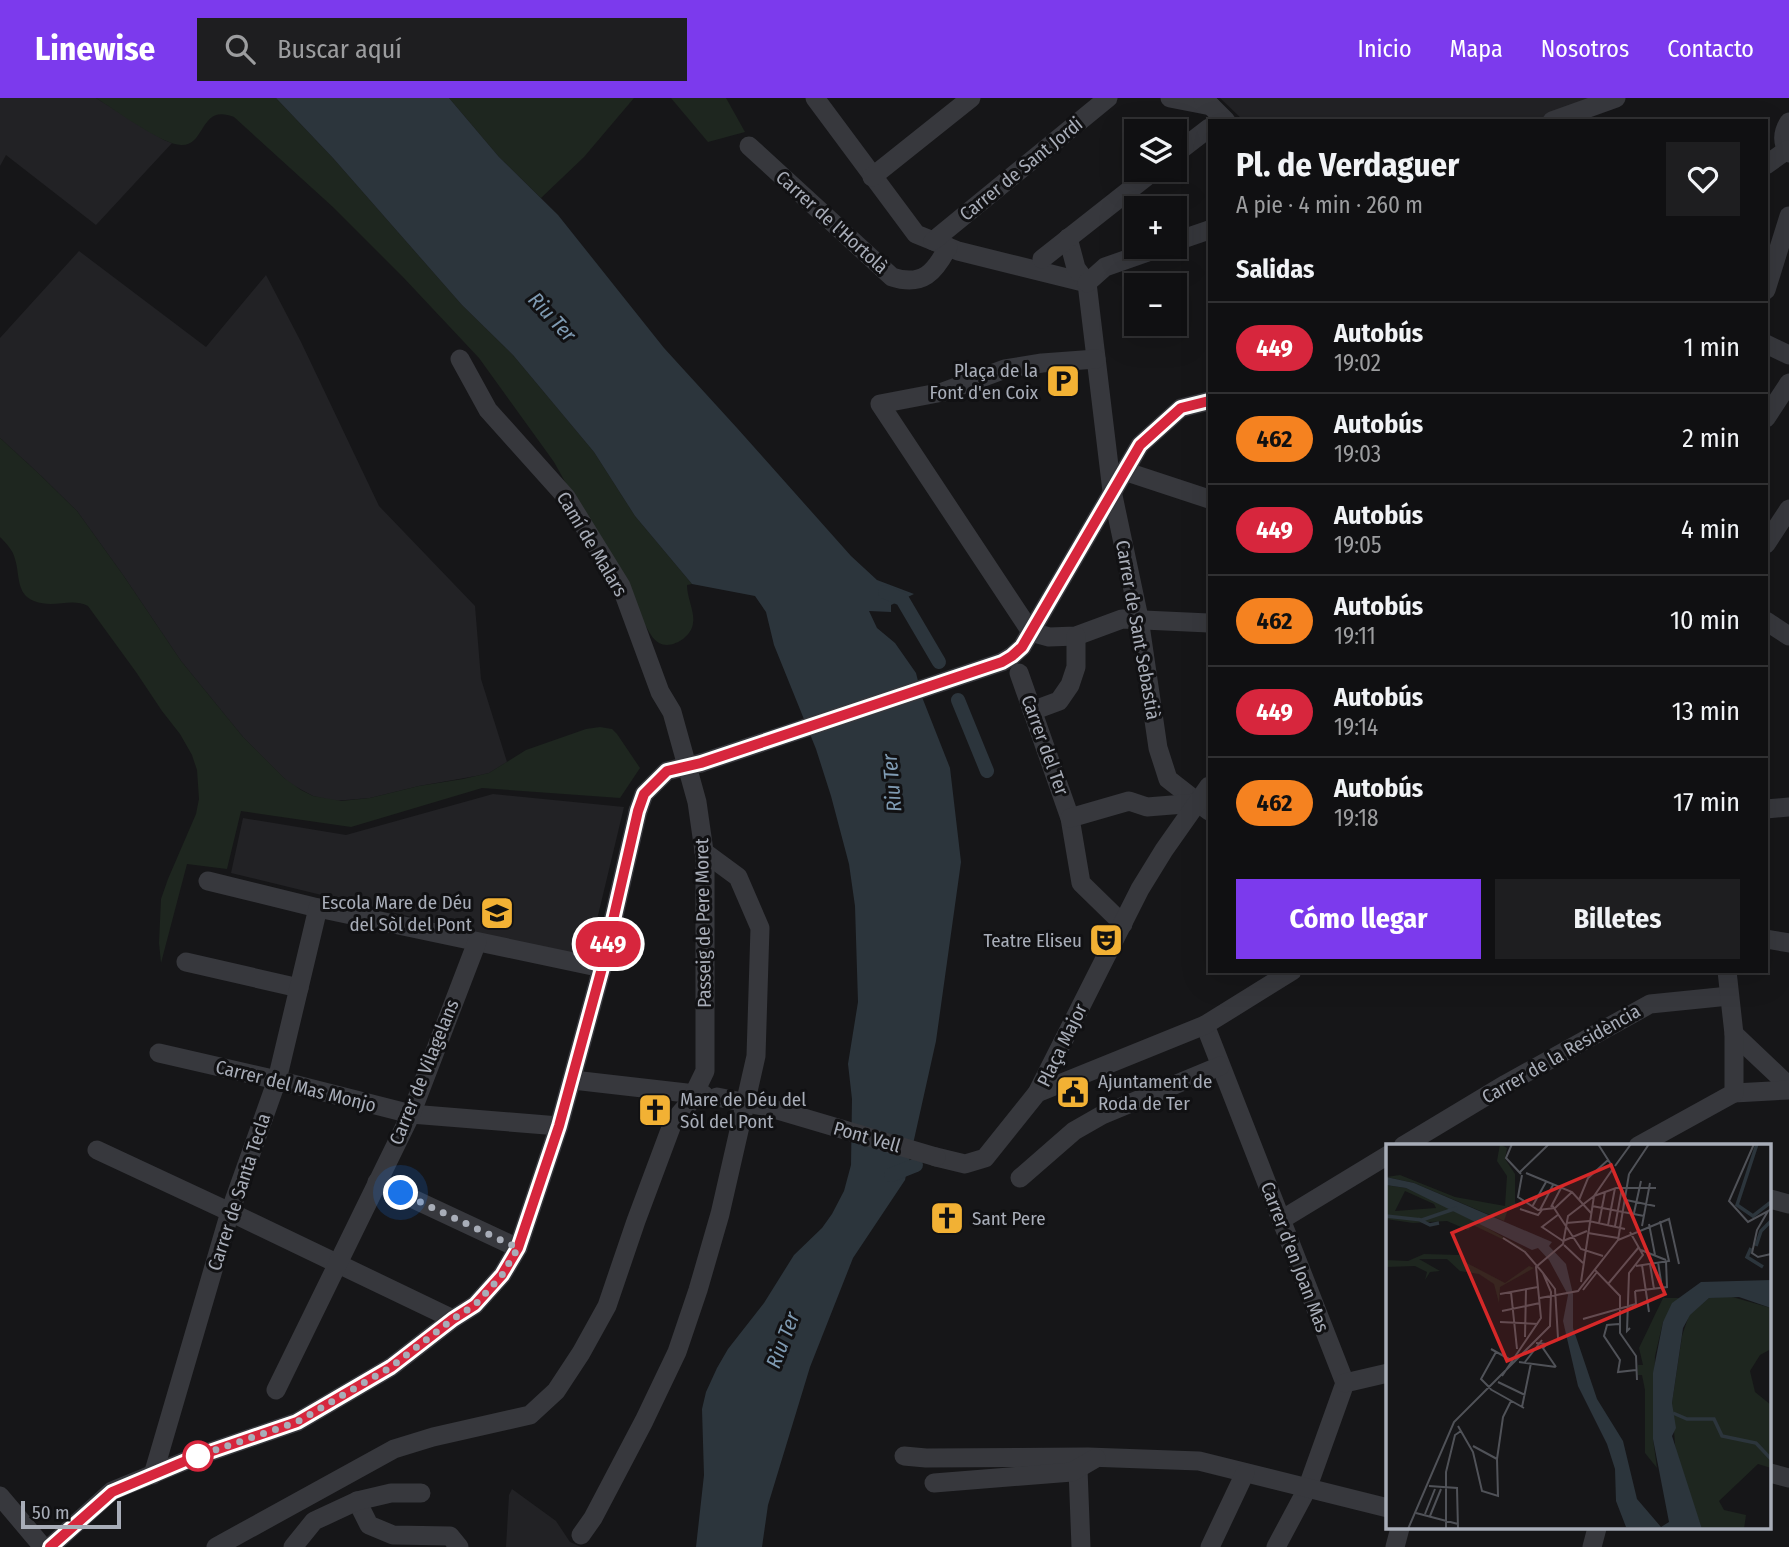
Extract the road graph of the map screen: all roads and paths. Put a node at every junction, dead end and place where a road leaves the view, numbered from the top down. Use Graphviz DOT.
graph roads {
  1 [pos="815,98"];
  2 [pos="971,98"];
  3 [pos="1108,98"];
  4 [pos="1170,98"];
  5 [pos="1616,98"];
  6 [pos="1215,115"];
  7 [pos="1558,119"];
  8 [pos="1208,122"];
  9 [pos="1789,122"];
  10 [pos="1187,142"];
  11 [pos="749,146"];
  12 [pos="1788,152"];
  13 [pos="1768,164"];
  14 [pos="873,177"];
  15 [pos="1140,182"];
  16 [pos="1789,216"];
  17 [pos="1208,230"];
  18 [pos="1069,238"];
  19 [pos="1187,238"];
  20 [pos="941,244"];
  21 [pos="1042,259"];
  22 [pos="1128,259"];
  23 [pos="1087,284"];
  24 [pos="1768,284"];
  25 [pos="1768,345"];
  26 [pos="1789,355"];
  27 [pos="460,359"];
  28 [pos="1096,359"];
  29 [pos="1789,383"];
  30 [pos="1208,401"];
  31 [pos="1768,415"];
  32 [pos="1125,471"];
  33 [pos="1112,491"];
  34 [pos="1208,499"];
  35 [pos="1789,509"];
  36 [pos="1768,541"];
  37 [pos="1139,618"];
  38 [pos="1768,622"];
  39 [pos="1208,623"];
  40 [pos="1031,632"];
  41 [pos="1076,636"];
  42 [pos="1789,636"];
  43 [pos="1019,673"];
  44 [pos="1032,711"];
  45 [pos="671,712"];
  46 [pos="1208,790"];
  47 [pos="1203,807"];
  48 [pos="1789,807"];
  49 [pos="1768,809"];
  50 [pos="1070,818"];
  51 [pos="704,852"];
  52 [pos="208,881"];
  53 [pos="318,908"];
  54 [pos="1123,923"];
  55 [pos="1768,939"];
  56 [pos="477,942"];
  57 [pos="1789,943"];
  58 [pos="186,962"];
  59 [pos="602,968"];
  60 [pos="1290,973"];
  61 [pos="1727,973"];
  62 [pos="299,988"];
  63 [pos="1730,996"];
  64 [pos="1205,1025"];
  65 [pos="1734,1034"];
  66 [pos="159,1053"];
  67 [pos="1220,1066"];
  68 [pos="276,1080"];
  69 [pos="573,1080"];
  70 [pos="1789,1088"];
  71 [pos="695,1093"];
  72 [pos="1037,1093"];
  73 [pos="1734,1093"];
  74 [pos="411,1114"];
  75 [pos="559,1126"];
  76 [pos="1406,1144"];
  77 [pos="1642,1144"];
  78 [pos="97,1150"];
  79 [pos="1386,1156"];
  80 [pos="1020,1178"];
  81 [pos="377,1182"];
  82 [pos="1772,1200"];
  83 [pos="1789,1204"];
  84 [pos="230,1212"];
  85 [pos="1281,1220"];
  86 [pos="518,1248"];
  87 [pos="337,1262"];
  88 [pos="453,1319"];
  89 [pos="1386,1373"];
  90 [pos="1345,1383"];
  91 [pos="276,1390"];
  92 [pos="904,1456"];
  93 [pos="1097,1457"];
  94 [pos="1078,1469"];
  95 [pos="1245,1473"];
  96 [pos="153,1475"];
  97 [pos="934,1483"];
  98 [pos="1307,1489"];
  99 [pos="421,1493"];
  100 [pos="0,1496"];
  101 [pos="357,1501"];
  102 [pos="1386,1508"];
  103 [pos="1399,1530"];
  104 [pos="1596,1530"];
  105 [pos="581,1535"];
  106 [pos="43,1547"];
  107 [pos="50,1547"];
  108 [pos="216,1547"];
  109 [pos="293,1547"];
  110 [pos="459,1547"];
  111 [pos="1082,1547"];
  112 [pos="1210,1547"];
  113 [pos="1276,1547"];
  114 [pos="1395,1547"];
  115 [pos="1592,1547"];
  1 -- 14 [label="street"];
  2 -- 14 [label="street"];
  3 -- 20 [label="street, Carrer de Sant Jordi"];
  4 -- 6 [label="street"];
  5 -- 7 [label="street"];
  8 -- 10 [label="street"];
  9 -- 12 [label="street"];
  11 -- 20 [label="street, Carrer de l'Hortolà"];
  12 -- 13 [label="street"];
  14 -- 20 [label="street"];
  15 -- 18 [label="street"];
  16 -- 24 [label="street"];
  17 -- 19 [label="street"];
  18 -- 21 [label="street"];
  18 -- 23 [label="street, Carrer de Sant Sebastià"];
  20 -- 23 [label="street"];
  22 -- 23 [label="street"];
  23 -- 28 [label="street, Carrer de Sant Sebastià"];
  25 -- 26 [label="street"];
  27 -- 45 [label="street, Camí de Malars"];
  28 -- 33 [label="street, Carrer de Sant Sebastià"];
  28 -- 40 [label="street"];
  29 -- 31 [label="street"];
  30 -- 32 [label="street"];
  32 -- 33 [label="street"];
  32 -- 34 [label="street"];
  33 -- 37 [label="street, Carrer de Sant Sebastià"];
  33 -- 40 [label="street"];
  35 -- 36 [label="street"];
  37 -- 39 [label="street"];
  37 -- 41 [label="street"];
  37 -- 47 [label="street, Carrer de Sant Sebastià"];
  38 -- 42 [label="street"];
  40 -- 41 [label="street"];
  40 -- 59 [label="street, bridge"];
  41 -- 44 [label="street"];
  43 -- 44 [label="street, Carrer del Ter"];
  44 -- 50 [label="street, Carrer del Ter"];
  45 -- 51 [label="street, Passeig de Pere Moret"];
  46 -- 47 [label="street, Plaça Major"];
  47 -- 50 [label="street"];
  47 -- 54 [label="street, Plaça Major"];
  48 -- 49 [label="street"];
  50 -- 54 [label="street, Carrer del Ter"];
  51 -- 71 [label="street, Passeig de Pere Moret"];
  51 -- 105 [label="street"];
  52 -- 53 [label="street"];
  53 -- 56 [label="street"];
  53 -- 62 [label="street, Carrer de Santa Tecla"];
  54 -- 72 [label="street, Plaça Major"];
  55 -- 57 [label="street"];
  56 -- 59 [label="street"];
  56 -- 74 [label="street, Carrer de Vilagelans"];
  58 -- 62 [label="street"];
  59 -- 69 [label="street"];
  60 -- 64 [label="street, Plaça Major"];
  61 -- 63 [label="street"];
  62 -- 68 [label="street, Carrer de Santa Tecla"];
  63 -- 65 [label="street"];
  63 -- 76 [label="street, Carrer de la Residència"];
  64 -- 67 [label="street, Carrer d'en Joan Mas"];
  64 -- 72 [label="street, Plaça Major"];
  65 -- 70 [label="street"];
  65 -- 73 [label="street"];
  66 -- 68 [label="street, Carrer del Mas Monjo"];
  67 -- 80 [label="street"];
  67 -- 85 [label="street, Carrer d'en Joan Mas"];
  68 -- 74 [label="street, Carrer del Mas Monjo"];
  68 -- 84 [label="street, Carrer de Santa Tecla"];
  69 -- 71 [label="street, Pont Vell"];
  69 -- 75 [label="street"];
  70 -- 73 [label="street"];
  71 -- 72 [label="street, Pont Vell, bridge"];
  71 -- 108 [label="street"];
  73 -- 77 [label="street"];
  74 -- 75 [label="street, Carrer del Mas Monjo"];
  74 -- 81 [label="street, Carrer de Vilagelans"];
  75 -- 86 [label="street"];
  78 -- 84 [label="street"];
  79 -- 85 [label="street"];
  81 -- 86 [label="street"];
  81 -- 87 [label="street, Carrer de Vilagelans"];
  82 -- 83 [label="street"];
  84 -- 87 [label="street"];
  84 -- 96 [label="street, Carrer de Santa Tecla"];
  85 -- 90 [label="street, Carrer d'en Joan Mas"];
  86 -- 88 [label="street"];
  87 -- 88 [label="street"];
  87 -- 91 [label="street, Carrer de Vilagelans"];
  88 -- 96 [label="street"];
  89 -- 90 [label="street"];
  90 -- 98 [label="street"];
  92 -- 93 [label="street"];
  93 -- 94 [label="street"];
  93 -- 95 [label="street"];
  94 -- 97 [label="street"];
  94 -- 111 [label="street"];
  95 -- 98 [label="street"];
  95 -- 112 [label="street"];
  96 -- 107 [label="street"];
  98 -- 102 [label="street"];
  98 -- 113 [label="street"];
  99 -- 101 [label="street"];
  100 -- 106 [label="street"];
  101 -- 109 [label="street"];
  101 -- 110 [label="street"];
  103 -- 114 [label="street"];
  104 -- 115 [label="street"];
}
